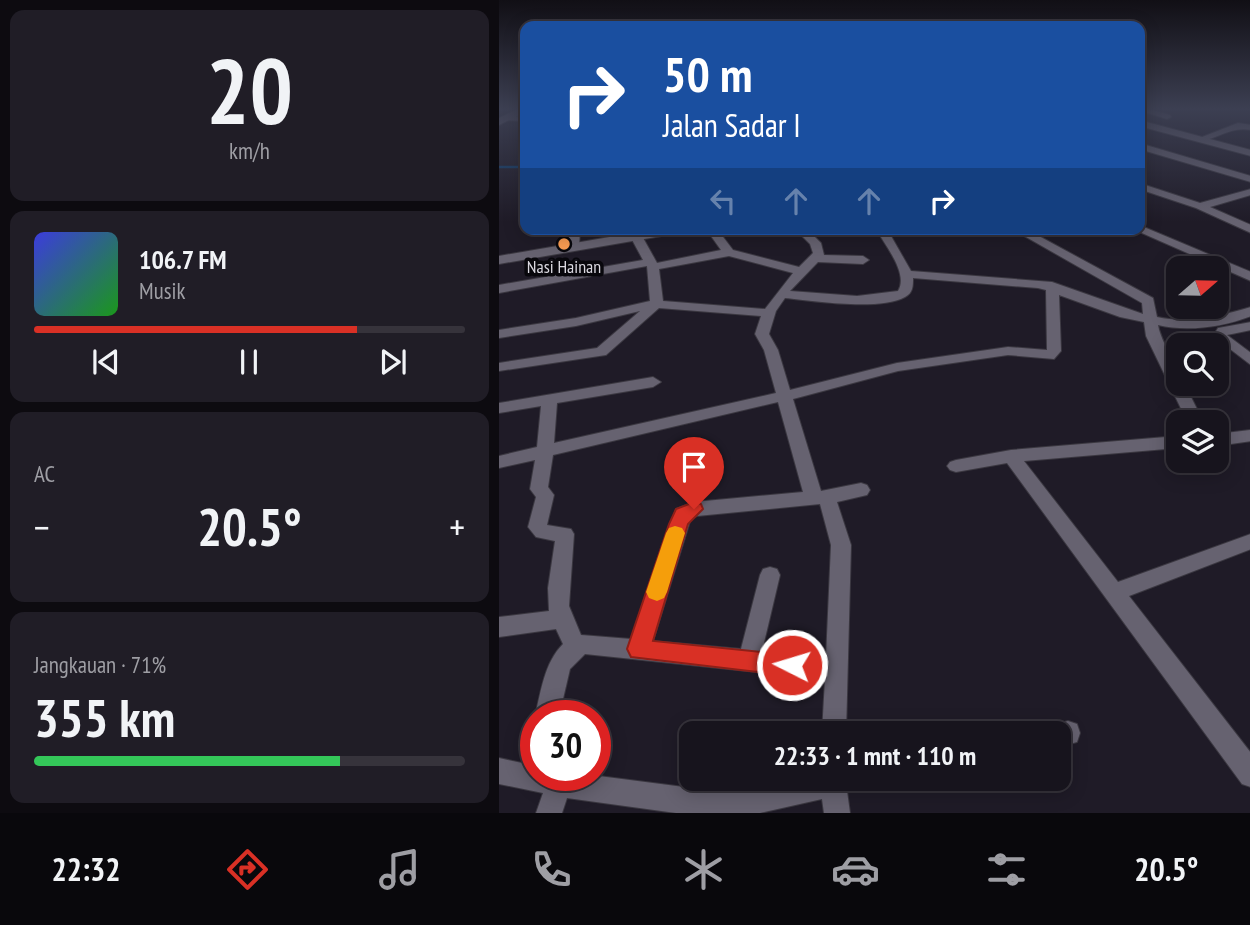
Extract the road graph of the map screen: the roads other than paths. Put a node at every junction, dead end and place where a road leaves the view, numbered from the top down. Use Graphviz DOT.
graph roads {
  1 [pos="1225,146"];
  2 [pos="1145,148"];
  3 [pos="1250,153"];
  4 [pos="1250,179"];
  5 [pos="1145,188"];
  6 [pos="1250,192"];
  7 [pos="1200,206"];
  8 [pos="1250,230"];
  9 [pos="1145,231"];
  10 [pos="574,235"];
  11 [pos="641,235"];
  12 [pos="716,235"];
  13 [pos="806,235"];
  14 [pos="884,235"];
  15 [pos="1028,235"];
  16 [pos="635,236"];
  17 [pos="575,246"];
  18 [pos="729,252"];
  19 [pos="815,258"];
  20 [pos="499,260"];
  21 [pos="862,260"];
  22 [pos="652,264"];
  23 [pos="801,271"];
  24 [pos="1250,277"];
  25 [pos="907,278"];
  26 [pos="1052,286"];
  27 [pos="499,289"];
  28 [pos="781,294"];
  29 [pos="656,304"];
  30 [pos="1250,311"];
  31 [pos="770,313"];
  32 [pos="1151,320"];
  33 [pos="1250,326"];
  34 [pos="499,334"];
  35 [pos="1250,361"];
  36 [pos="499,367"];
  37 [pos="653,382"];
  38 [pos="784,396"];
  39 [pos="549,400"];
  40 [pos="499,408"];
  41 [pos="1190,410"];
  42 [pos="1250,435"];
  43 [pos="1229,438"];
  44 [pos="1166,443"];
  45 [pos="543,453"];
  46 [pos="1011,456"];
  47 [pos="499,462"];
  48 [pos="956,467"];
  49 [pos="861,490"];
  50 [pos="820,498"];
  51 [pos="1250,541"];
  52 [pos="770,575"];
  53 [pos="1113,593"];
  54 [pos="564,619"];
  55 [pos="499,627"];
  56 [pos="574,646"];
  57 [pos="639,649"];
  58 [pos="749,662"];
  59 [pos="835,669"];
  60 [pos="551,700"];
  61 [pos="834,721"];
  62 [pos="520,769"];
  63 [pos="499,771"];
  64 [pos="1249,771"];
  65 [pos="557,791"];
  66 [pos="594,791"];
  67 [pos="804,791"];
  68 [pos="837,791"];
  69 [pos="668,806"];
  70 [pos="549,813"];
  71 [pos="837,813"];
  1 -- 3 [label="street"];
  2 -- 4 [label="street"];
  5 -- 7 [label="street"];
  6 -- 7 [label="street"];
  7 -- 8 [label="street"];
  9 -- 24 [label="street"];
  10 -- 17 [label="street"];
  11 -- 16 [label="street"];
  12 -- 18 [label="street"];
  13 -- 19 [label="street"];
  14 -- 25 [label="street"];
  15 -- 32 [label="street"];
  16 -- 17 [label="street"];
  16 -- 22 [label="street"];
  17 -- 20 [label="street"];
  18 -- 22 [label="street"];
  18 -- 23 [label="street"];
  19 -- 21 [label="street"];
  19 -- 23 [label="street"];
  22 -- 27 [label="street"];
  22 -- 29 [label="street"];
  23 -- 28 [label="street"];
  25 -- 26 [label="street"];
  25 -- 28 [label="street"];
  26 -- 32 [label="street"];
  26 -- 38 [label="street"];
  28 -- 31 [label="street"];
  29 -- 31 [label="street"];
  29 -- 34 [label="street"];
  29 -- 36 [label="street"];
  30 -- 32 [label="street"];
  31 -- 38 [label="street"];
  32 -- 41 [label="street"];
  33 -- 35 [label="street"];
  37 -- 39 [label="street"];
  38 -- 45 [label="street"];
  38 -- 50 [label="street"];
  39 -- 40 [label="street"];
  39 -- 45 [label="street"];
  42 -- 43 [label="street"];
  44 -- 46 [label="street"];
  45 -- 47 [label="street"];
  45 -- 54 [label="street"];
  46 -- 48 [label="street"];
  46 -- 53 [label="street"];
  49 -- 50 [label="street"];
  50 -- 57 [label="street"];
  50 -- 59 [label="street"];
  51 -- 53 [label="street"];
  52 -- 58 [label="street"];
  53 -- 64 [label="street"];
  54 -- 55 [label="street"];
  54 -- 56 [label="street"];
  56 -- 57 [label="street"];
  56 -- 60 [label="street"];
  57 -- 58 [label="street"];
  58 -- 59 [label="street"];
  59 -- 61 [label="street"];
  62 -- 63 [label="street"];
  65 -- 70 [label="street"];
  66 -- 69 [label="street"];
  67 -- 69 [label="street"];
  68 -- 71 [label="street"];
}
